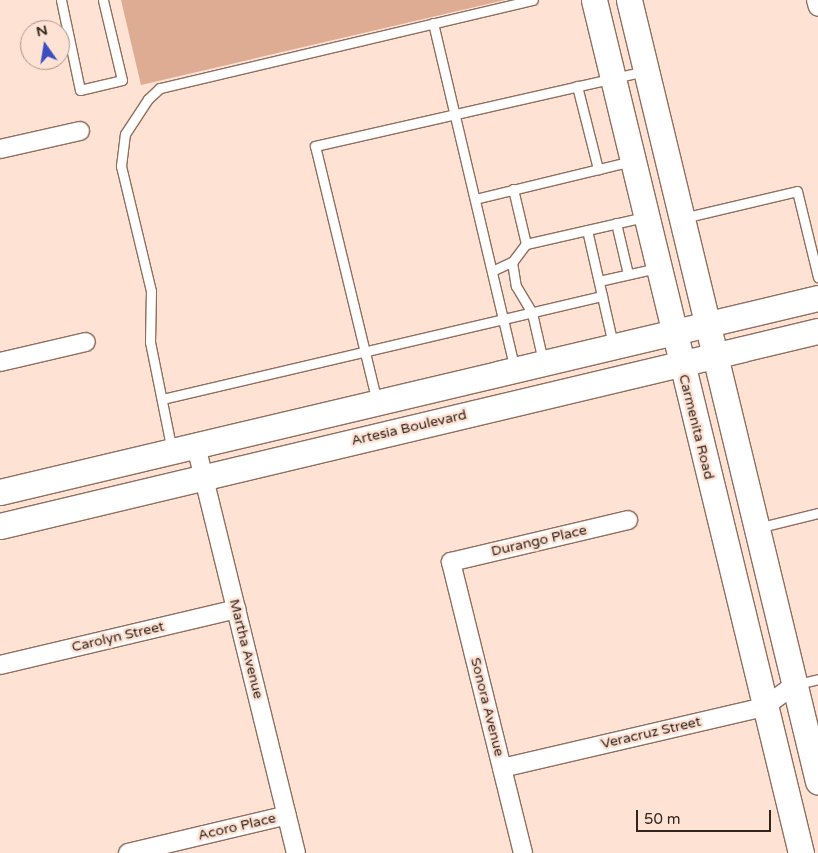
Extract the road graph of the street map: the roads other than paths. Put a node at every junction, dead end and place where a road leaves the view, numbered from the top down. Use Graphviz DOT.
graph roads {
  1 [pos="60,0"];
  2 [pos="104,0"];
  3 [pos="533,0"];
  4 [pos="594,0"];
  5 [pos="629,0"];
  6 [pos="816,0"];
  7 [pos="818,8"];
  8 [pos="433,23"];
  9 [pos="646,70"];
  10 [pos="612,78"];
  11 [pos="577,86"];
  12 [pos="454,114"];
  13 [pos="80,131"];
  14 [pos="0,149"];
  15 [pos="632,161"];
  16 [pos="598,169"];
  17 [pos="513,189"];
  18 [pos="474,199"];
  19 [pos="645,217"];
  20 [pos="680,218"];
  21 [pos="616,223"];
  22 [pos="587,230"];
  23 [pos="526,244"];
  24 [pos="512,262"];
  25 [pos="657,268"];
  26 [pos="492,271"];
  27 [pos="628,274"];
  28 [pos="818,277"];
  29 [pos="599,281"];
  30 [pos="602,296"];
  31 [pos="818,298"];
  32 [pos="532,313"];
  33 [pos="504,320"];
  34 [pos="706,325"];
  35 [pos="818,331"];
  36 [pos="672,333"];
  37 [pos="86,342"];
  38 [pos="614,346"];
  39 [pos="365,352"];
  40 [pos="713,356"];
  41 [pos="0,362"];
  42 [pos="543,363"];
  43 [pos="680,364"];
  44 [pos="515,370"];
  45 [pos="162,399"];
  46 [pos="377,403"];
  47 [pos="385,434"];
  48 [pos="184,448"];
  49 [pos="204,477"];
  50 [pos="0,492"];
  51 [pos="818,513"];
  52 [pos="628,520"];
  53 [pos="0,526"];
  54 [pos="756,528"];
  55 [pos="451,562"];
  56 [pos="236,609"];
  57 [pos="0,665"];
  58 [pos="806,682"];
  59 [pos="764,707"];
  60 [pos="502,768"];
  61 [pos="818,781"];
  62 [pos="287,815"];
  63 [pos="128,853"];
  64 [pos="296,853"];
  65 [pos="523,853"];
  66 [pos="800,853"];
  1 -- 2 [label="lane"];
  3 -- 8 [label="lane"];
  4 -- 10 [label="main road, Carmenita Road"];
  5 -- 9 [label="main road"];
  6 -- 7 [label="street"];
  8 -- 12 [label="lane"];
  8 -- 45 [label="lane"];
  9 -- 10 [label="lane"];
  9 -- 20 [label="main road"];
  10 -- 11 [label="lane"];
  10 -- 15 [label="main road, Carmenita Road"];
  11 -- 12 [label="lane"];
  11 -- 16 [label="lane"];
  12 -- 18 [label="lane"];
  12 -- 39 [label="lane"];
  13 -- 14 [label="street"];
  15 -- 16 [label="lane"];
  15 -- 19 [label="main road, Carmenita Road"];
  16 -- 17 [label="lane"];
  17 -- 18 [label="lane"];
  17 -- 23 [label="lane"];
  18 -- 26 [label="lane"];
  19 -- 21 [label="lane"];
  19 -- 25 [label="main road, Carmenita Road"];
  20 -- 28 [label="lane"];
  20 -- 34 [label="main road"];
  21 -- 22 [label="lane"];
  21 -- 27 [label="lane"];
  22 -- 23 [label="lane"];
  22 -- 29 [label="lane"];
  23 -- 24 [label="lane"];
  24 -- 26 [label="lane"];
  24 -- 32 [label="lane"];
  25 -- 27 [label="lane"];
  25 -- 36 [label="main road, Carmenita Road"];
  26 -- 33 [label="lane"];
  27 -- 29 [label="lane"];
  29 -- 30 [label="lane"];
  30 -- 32 [label="lane"];
  30 -- 38 [label="lane"];
  31 -- 34 [label="main road"];
  32 -- 33 [label="lane"];
  32 -- 42 [label="lane"];
  33 -- 39 [label="lane"];
  33 -- 44 [label="lane"];
  34 -- 36 [label="main road"];
  34 -- 40 [label="main road"];
  35 -- 40 [label="main road, Artesia Boulevard"];
  36 -- 38 [label="main road"];
  36 -- 43 [label="main road, Carmenita Road"];
  37 -- 41 [label="street"];
  38 -- 42 [label="main road"];
  39 -- 45 [label="lane"];
  39 -- 46 [label="lane"];
  40 -- 43 [label="main road, Artesia Boulevard"];
  40 -- 54 [label="main road"];
  42 -- 44 [label="main road"];
  43 -- 47 [label="main road, Artesia Boulevard"];
  43 -- 59 [label="main road, Carmenita Road"];
  44 -- 46 [label="main road"];
  45 -- 48 [label="lane"];
  46 -- 47 [label="main road"];
  46 -- 48 [label="main road"];
  47 -- 49 [label="main road, Artesia Boulevard"];
  48 -- 49 [label="street, Martha Avenue"];
  48 -- 50 [label="main road"];
  49 -- 53 [label="main road, Artesia Boulevard"];
  49 -- 56 [label="street, Martha Avenue"];
  51 -- 54 [label="lane"];
  52 -- 55 [label="street, Durango Place"];
  54 -- 58 [label="main road"];
  55 -- 60 [label="street, Sonora Avenue"];
  56 -- 57 [label="street, Carolyn Street"];
  56 -- 62 [label="street, Martha Avenue"];
  58 -- 59 [label="street, Veracruz Street"];
  58 -- 61 [label="main road"];
  59 -- 60 [label="street, Veracruz Street"];
  59 -- 66 [label="main road, Carmenita Road"];
  60 -- 65 [label="street, Sonora Avenue"];
  62 -- 63 [label="street, Acoro Place"];
  62 -- 64 [label="street, Martha Avenue"];
}
